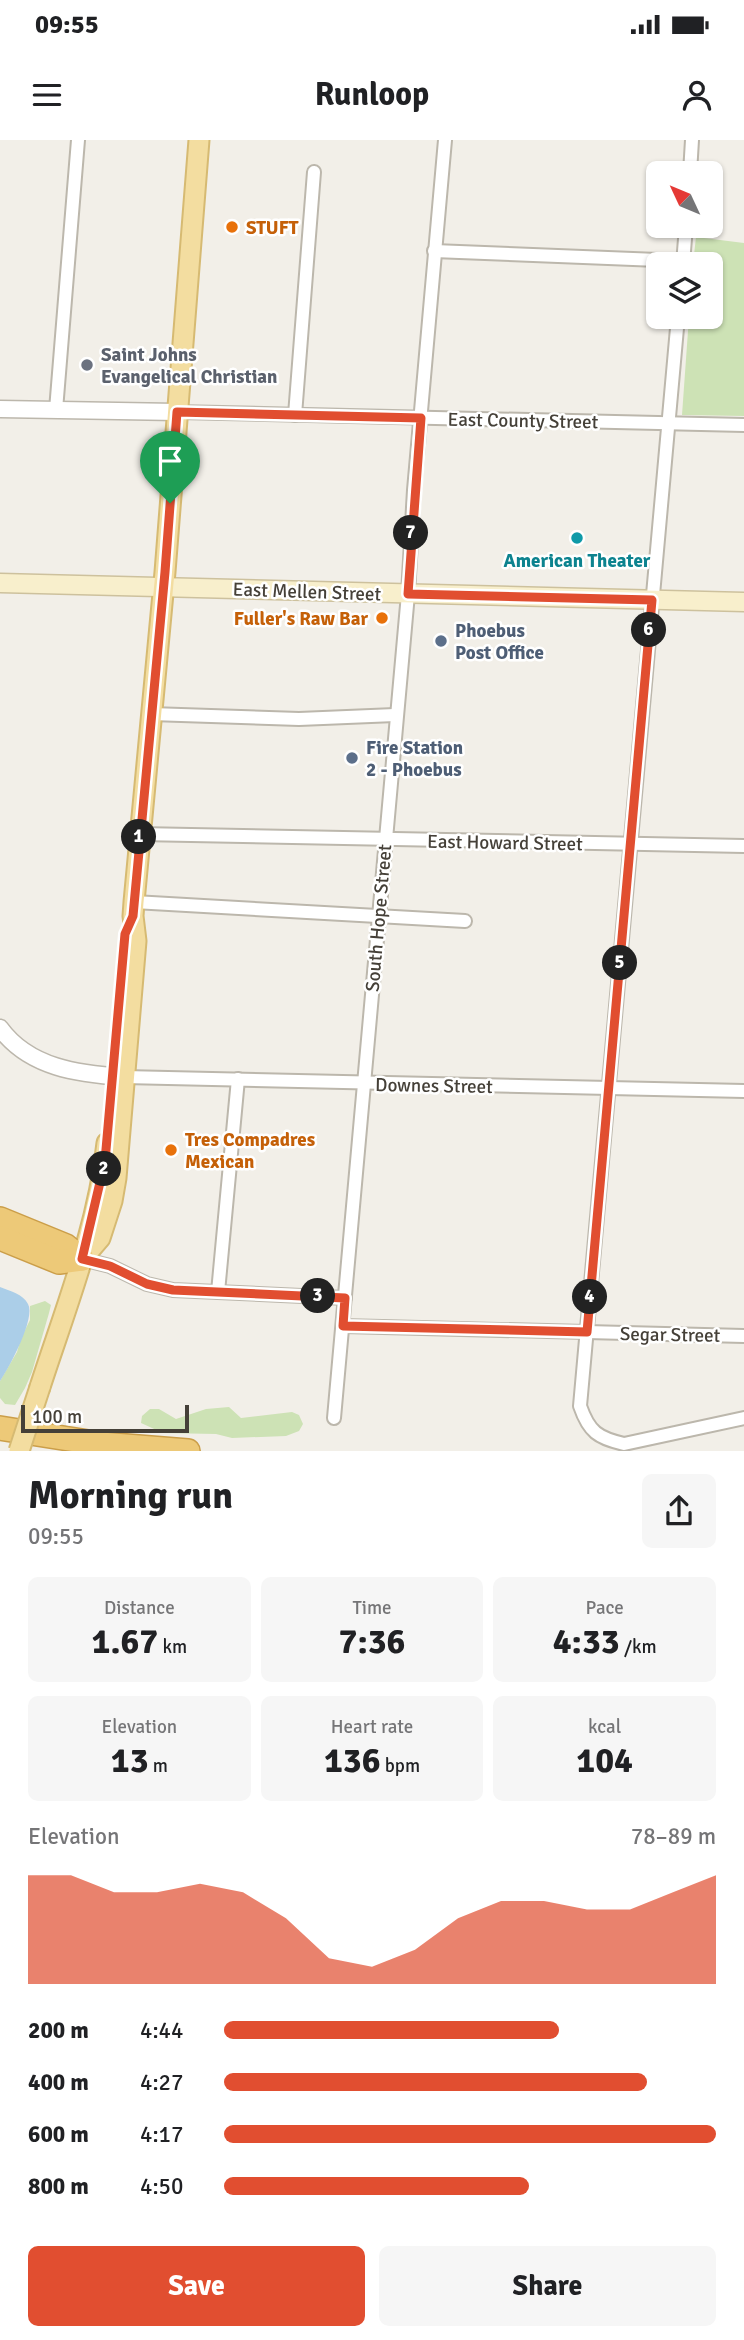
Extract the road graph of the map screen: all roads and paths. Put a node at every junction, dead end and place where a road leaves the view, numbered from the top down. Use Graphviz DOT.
graph roads {
  1 [pos="78,140"];
  2 [pos="199,140"];
  3 [pos="445,140"];
  4 [pos="692,140"];
  5 [pos="691,161"];
  6 [pos="314,172"];
  7 [pos="434,251"];
  8 [pos="646,260"];
  9 [pos="677,329"];
  10 [pos="0,410"];
  11 [pos="56,410"];
  12 [pos="177,412"];
  13 [pos="295,415"];
  14 [pos="421,418"];
  15 [pos="668,423"];
  16 [pos="744,425"];
  17 [pos="0,583"];
  18 [pos="163,587"];
  19 [pos="408,594"];
  20 [pos="652,600"];
  21 [pos="744,602"];
  22 [pos="151,714"];
  23 [pos="395,715"];
  24 [pos="139,834"];
  25 [pos="385,839"];
  26 [pos="630,845"];
  27 [pos="744,846"];
  28 [pos="133,909"];
  29 [pos="378,916"];
  30 [pos="465,921"];
  31 [pos="0,1028"];
  32 [pos="119,1076"];
  33 [pos="237,1079"];
  34 [pos="364,1084"];
  35 [pos="609,1088"];
  36 [pos="744,1091"];
  37 [pos="0,1219"];
  38 [pos="0,1238"];
  39 [pos="82,1259"];
  40 [pos="218,1292"];
  41 [pos="345,1298"];
  42 [pos="343,1326"];
  43 [pos="587,1332"];
  44 [pos="744,1336"];
  45 [pos="334,1418"];
  46 [pos="744,1418"];
  47 [pos="0,1419"];
  48 [pos="0,1428"];
  49 [pos="162,1449"];
  50 [pos="19,1451"];
  51 [pos="188,1451"];
  1 -- 11 [label="street"];
  2 -- 12 [label="main road"];
  3 -- 7 [label="street, South Hope Street"];
  4 -- 5 [label="street"];
  6 -- 13 [label="street"];
  7 -- 8 [label="street"];
  7 -- 14 [label="street, South Hope Street"];
  9 -- 15 [label="street"];
  10 -- 11 [label="street"];
  11 -- 12 [label="street"];
  12 -- 13 [label="street, East County Street"];
  12 -- 18 [label="main road"];
  13 -- 14 [label="street, East County Street"];
  14 -- 15 [label="street, East County Street"];
  14 -- 19 [label="street, South Hope Street"];
  15 -- 16 [label="street, East County Street"];
  15 -- 20 [label="street"];
  17 -- 18 [label="main road, East Mellen Street"];
  18 -- 19 [label="main road, East Mellen Street"];
  18 -- 22 [label="main road"];
  19 -- 20 [label="main road, East Mellen Street"];
  19 -- 23 [label="street, South Hope Street"];
  20 -- 21 [label="main road, East Mellen Street"];
  20 -- 26 [label="street"];
  22 -- 23 [label="street"];
  22 -- 24 [label="main road"];
  23 -- 25 [label="street, South Hope Street"];
  24 -- 25 [label="street, East Howard Street"];
  24 -- 28 [label="main road"];
  25 -- 26 [label="street, East Howard Street"];
  25 -- 29 [label="street, South Hope Street"];
  26 -- 27 [label="street, East Howard Street"];
  26 -- 35 [label="street"];
  28 -- 29 [label="street"];
  28 -- 32 [label="main road"];
  29 -- 30 [label="street"];
  29 -- 34 [label="street, South Hope Street"];
  31 -- 32 [label="street"];
  32 -- 33 [label="street, Downes Street"];
  32 -- 39 [label="main road"];
  33 -- 34 [label="street, Downes Street"];
  33 -- 40 [label="street"];
  34 -- 35 [label="street, Downes Street"];
  34 -- 41 [label="street, South Hope Street"];
  35 -- 36 [label="street, Downes Street"];
  35 -- 43 [label="street"];
  37 -- 39 [label="highway"];
  38 -- 39 [label="highway"];
  39 -- 40 [label="street"];
  39 -- 50 [label="main road, bridge"];
  40 -- 41 [label="street"];
  41 -- 42 [label="street, South Hope Street"];
  42 -- 43 [label="street, Segar Street"];
  42 -- 45 [label="street, South Hope Street"];
  43 -- 44 [label="street, Segar Street"];
  43 -- 46 [label="street"];
  47 -- 49 [label="highway"];
  48 -- 49 [label="highway"];
  49 -- 51 [label="highway"];
}
